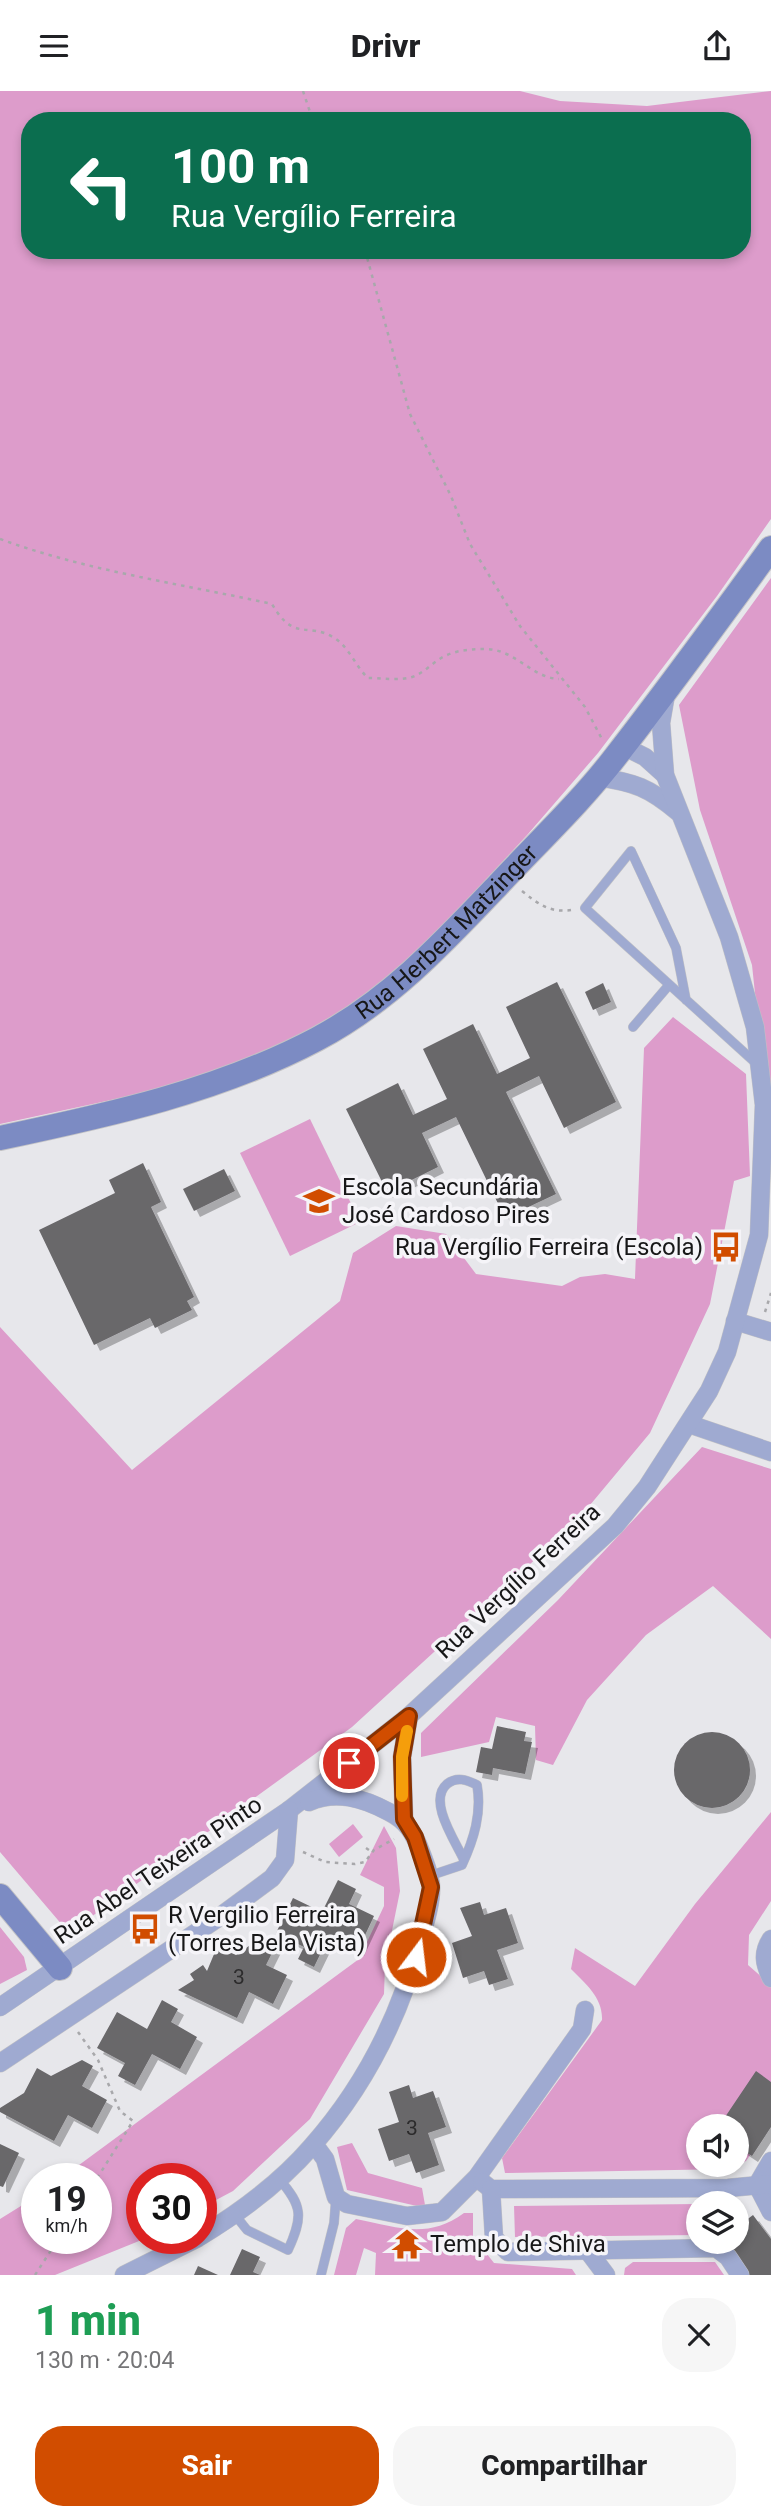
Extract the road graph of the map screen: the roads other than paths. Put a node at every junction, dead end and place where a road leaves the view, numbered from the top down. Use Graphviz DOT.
graph roads {
  1 [pos="771,548"];
  2 [pos="667,691"];
  3 [pos="619,752"];
  4 [pos="665,775"];
  5 [pos="597,777"];
  6 [pos="681,815"];
  7 [pos="669,985"];
  8 [pos="686,1000"];
  9 [pos="634,1027"];
  10 [pos="759,1066"];
  11 [pos="0,1138"];
  12 [pos="735,1321"];
  13 [pos="771,1332"];
  14 [pos="689,1424"];
  15 [pos="771,1453"];
  16 [pos="409,1716"];
  17 [pos="289,1810"];
  18 [pos="407,1824"];
  19 [pos="464,1860"];
  20 [pos="429,1876"];
  21 [pos="0,1896"];
  22 [pos="771,1939"];
  23 [pos="60,1968"];
  24 [pos="771,1978"];
  25 [pos="0,2007"];
  26 [pos="585,2010"];
  27 [pos="0,2063"];
  28 [pos="314,2144"];
  29 [pos="771,2161"];
  30 [pos="477,2177"];
  31 [pos="279,2179"];
  32 [pos="764,2184"];
  33 [pos="491,2189"];
  34 [pos="336,2197"];
  35 [pos="771,2212"];
  36 [pos="235,2215"];
  37 [pos="217,2226"];
  38 [pos="588,2251"];
  39 [pos="166,2254"];
  40 [pos="124,2275"];
  41 [pos="321,2275"];
  42 [pos="606,2275"];
  43 [pos="740,2275"];
  1 -- 2 [label="street, Rua Herbert Matzinger"];
  2 -- 3 [label="street, Rua Herbert Matzinger"];
  2 -- 4 [label="street, Rua Vergílio Ferreira"];
  3 -- 4 [label="street, Rua Vergílio Ferreira"];
  3 -- 5 [label="street, Rua Herbert Matzinger"];
  4 -- 6 [label="street, Rua Vergílio Ferreira"];
  5 -- 6 [label="street, Rua Vergílio Ferreira"];
  5 -- 11 [label="street, Rua Herbert Matzinger"];
  6 -- 10 [label="street, Rua Vergílio Ferreira"];
  7 -- 8 [label="lane"];
  7 -- 8 [label="lane"];
  7 -- 9 [label="lane"];
  8 -- 10 [label="lane"];
  10 -- 12 [label="street, Rua Vergílio Ferreira"];
  12 -- 13 [label="street"];
  12 -- 14 [label="street, Rua Vergílio Ferreira"];
  14 -- 15 [label="street"];
  14 -- 16 [label="street, Rua Vergílio Ferreira"];
  16 -- 17 [label="street, Rua Vergílio Ferreira"];
  16 -- 18 [label="street"];
  17 -- 18 [label="street"];
  17 -- 23 [label="street, Rua Abel Teixeira Pinto"];
  17 -- 27 [label="street, Rua Abel Teixeira Pinto"];
  18 -- 20 [label="street"];
  19 -- 19 [label="lane"];
  19 -- 20 [label="lane"];
  20 -- 28 [label="street"];
  21 -- 23 [label="street"];
  22 -- 24 [label="street"];
  23 -- 25 [label="street, Rua Abel Teixeira Pinto"];
  26 -- 30 [label="street"];
  28 -- 31 [label="street"];
  28 -- 34 [label="street"];
  29 -- 32 [label="street"];
  30 -- 33 [label="street"];
  30 -- 34 [label="street"];
  31 -- 36 [label="street"];
  31 -- 36 [label="lane"];
  32 -- 33 [label="street"];
  32 -- 35 [label="street"];
  33 -- 38 [label="street"];
  34 -- 41 [label="lane"];
  36 -- 37 [label="street"];
  38 -- 42 [label="street"];
  38 -- 43 [label="street"];
  39 -- 40 [label="street"];
}
